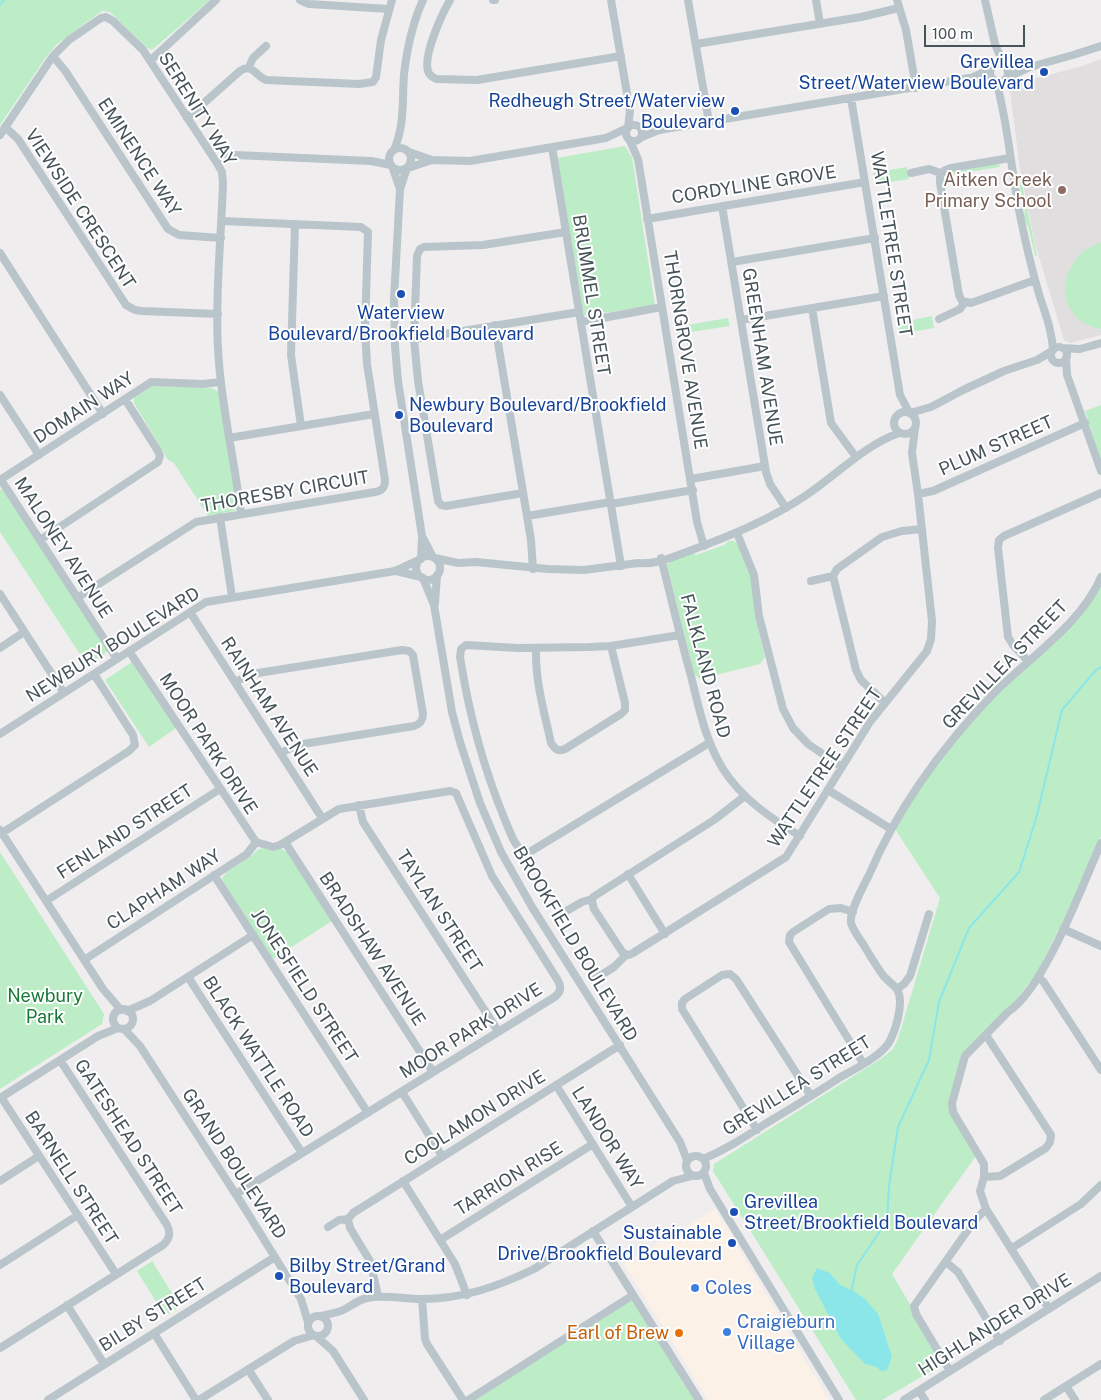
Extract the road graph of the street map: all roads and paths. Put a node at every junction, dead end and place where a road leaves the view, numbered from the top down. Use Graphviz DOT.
graph roads {
  1 [pos="216,0"];
  2 [pos="300,0"];
  3 [pos="392,0"];
  4 [pos="423,0"];
  5 [pos="450,0"];
  6 [pos="611,0"];
  7 [pos="688,0"];
  8 [pos="816,0"];
  9 [pos="985,0"];
  10 [pos="898,4"];
  11 [pos="389,9"];
  12 [pos="820,24"];
  13 [pos="696,44"];
  14 [pos="995,44"];
  15 [pos="266,46"];
  16 [pos="1101,46"];
  17 [pos="53,56"];
  18 [pos="621,56"];
  19 [pos="150,61"];
  20 [pos="1004,66"];
  21 [pos="249,67"];
  22 [pos="1030,67"];
  23 [pos="993,68"];
  24 [pos="970,78"];
  25 [pos="1006,78"];
  26 [pos="995,81"];
  27 [pos="916,88"];
  28 [pos="852,98"];
  29 [pos="1002,102"];
  30 [pos="630,111"];
  31 [pos="187,118"];
  32 [pos="708,122"];
  33 [pos="5,127"];
  34 [pos="402,127"];
  35 [pos="639,127"];
  36 [pos="627,128"];
  37 [pos="659,130"];
  38 [pos="0,135"];
  39 [pos="606,138"];
  40 [pos="641,138"];
  41 [pos="629,140"];
  42 [pos="552,148"];
  43 [pos="393,151"];
  44 [pos="408,151"];
  45 [pos="1010,158"];
  46 [pos="638,159"];
  47 [pos="432,160"];
  48 [pos="371,161"];
  49 [pos="217,164"];
  50 [pos="391,166"];
  51 [pos="408,168"];
  52 [pos="912,173"];
  53 [pos="941,173"];
  54 [pos="865,182"];
  55 [pos="400,189"];
  56 [pos="722,206"];
  57 [pos="648,218"];
  58 [pos="222,221"];
  59 [pos="295,224"];
  60 [pos="566,232"];
  61 [pos="221,238"];
  62 [pos="875,238"];
  63 [pos="0,253"];
  64 [pos="732,262"];
  65 [pos="1035,280"];
  66 [pos="884,296"];
  67 [pos="965,302"];
  68 [pos="662,308"];
  69 [pos="812,308"];
  70 [pos="579,312"];
  71 [pos="218,314"];
  72 [pos="939,319"];
  73 [pos="741,320"];
  74 [pos="581,322"];
  75 [pos="495,325"];
  76 [pos="414,339"];
  77 [pos="1101,344"];
  78 [pos="1057,349"];
  79 [pos="1080,349"];
  80 [pos="1066,358"];
  81 [pos="1037,360"];
  82 [pos="1056,362"];
  83 [pos="1067,375"];
  84 [pos="220,382"];
  85 [pos="0,395"];
  86 [pos="900,395"];
  87 [pos="125,399"];
  88 [pos="931,407"];
  89 [pos="910,412"];
  90 [pos="103,414"];
  91 [pos="374,414"];
  92 [pos="895,417"];
  93 [pos="1085,423"];
  94 [pos="301,426"];
  95 [pos="916,426"];
  96 [pos="900,433"];
  97 [pos="229,438"];
  98 [pos="878,442"];
  99 [pos="912,453"];
  100 [pos="39,455"];
  101 [pos="856,457"];
  102 [pos="765,466"];
  103 [pos="1101,471"];
  104 [pos="690,478"];
  105 [pos="0,480"];
  106 [pos="692,490"];
  107 [pos="523,493"];
  108 [pos="1101,493"];
  109 [pos="918,494"];
  110 [pos="611,503"];
  111 [pos="786,508"];
  112 [pos="241,514"];
  113 [pos="527,516"];
  114 [pos="220,517"];
  115 [pos="922,529"];
  116 [pos="737,533"];
  117 [pos="422,536"];
  118 [pos="40,540"];
  119 [pos="704,546"];
  120 [pos="434,558"];
  121 [pos="661,558"];
  122 [pos="420,559"];
  123 [pos="458,563"];
  124 [pos="621,566"];
  125 [pos="534,568"];
  126 [pos="394,571"];
  127 [pos="438,574"];
  128 [pos="833,576"];
  129 [pos="1101,577"];
  130 [pos="422,578"];
  131 [pos="811,581"];
  132 [pos="0,594"];
  133 [pos="232,597"];
  134 [pos="77,598"];
  135 [pos="434,604"];
  136 [pos="190,612"];
  137 [pos="24,632"];
  138 [pos="680,635"];
  139 [pos="611,646"];
  140 [pos="0,648"];
  141 [pos="536,648"];
  142 [pos="129,651"];
  143 [pos="117,659"];
  144 [pos="1028,661"];
  145 [pos="94,674"];
  146 [pos="235,682"];
  147 [pos="64,693"];
  148 [pos="885,703"];
  149 [pos="0,734"];
  150 [pos="709,743"];
  151 [pos="280,753"];
  152 [pos="842,767"];
  153 [pos="220,789"];
  154 [pos="828,790"];
  155 [pos="745,796"];
  156 [pos="359,805"];
  157 [pos="322,818"];
  158 [pos="891,828"];
  159 [pos="1,831"];
  160 [pos="800,836"];
  161 [pos="256,842"];
  162 [pos="285,842"];
  163 [pos="1101,843"];
  164 [pos="1092,864"];
  165 [pos="1101,868"];
  166 [pos="628,874"];
  167 [pos="214,875"];
  168 [pos="592,899"];
  169 [pos="46,901"];
  170 [pos="852,912"];
  171 [pos="929,914"];
  172 [pos="556,917"];
  173 [pos="1063,928"];
  174 [pos="665,934"];
  175 [pos="253,935"];
  176 [pos="1101,946"];
  177 [pos="626,955"];
  178 [pos="84,960"];
  179 [pos="188,976"];
  180 [pos="1038,977"];
  181 [pos="594,979"];
  182 [pos="897,990"];
  183 [pos="150,1001"];
  184 [pos="119,1014"];
  185 [pos="132,1022"];
  186 [pos="121,1029"];
  187 [pos="498,1032"];
  188 [pos="986,1035"];
  189 [pos="98,1036"];
  190 [pos="140,1046"];
  191 [pos="620,1046"];
  192 [pos="60,1060"];
  193 [pos="863,1063"];
  194 [pos="1101,1070"];
  195 [pos="433,1072"];
  196 [pos="556,1085"];
  197 [pos="402,1092"];
  198 [pos="811,1096"];
  199 [pos="1,1098"];
  200 [pos="368,1113"];
  201 [pos="757,1130"];
  202 [pos="593,1144"];
  203 [pos="302,1153"];
  204 [pos="39,1156"];
  205 [pos="442,1156"];
  206 [pos="689,1162"];
  207 [pos="704,1162"];
  208 [pos="697,1175"];
  209 [pos="984,1177"];
  210 [pos="0,1181"];
  211 [pos="403,1181"];
  212 [pos="674,1182"];
  213 [pos="1101,1185"];
  214 [pos="236,1194"];
  215 [pos="632,1207"];
  216 [pos="986,1208"];
  217 [pos="78,1215"];
  218 [pos="348,1219"];
  219 [pos="328,1227"];
  220 [pos="594,1231"];
  221 [pos="440,1240"];
  222 [pos="1012,1248"];
  223 [pos="275,1256"];
  224 [pos="946,1262"];
  225 [pos="0,1265"];
  226 [pos="116,1274"];
  227 [pos="1101,1276"];
  228 [pos="467,1295"];
  229 [pos="633,1295"];
  230 [pos="378,1296"];
  231 [pos="301,1299"];
  232 [pos="422,1299"];
  233 [pos="67,1306"];
  234 [pos="1049,1309"];
  235 [pos="342,1311"];
  236 [pos="320,1316"];
  237 [pos="308,1324"];
  238 [pos="327,1328"];
  239 [pos="154,1333"];
  240 [pos="315,1335"];
  241 [pos="294,1341"];
  242 [pos="1000,1341"];
  243 [pos="0,1348"];
  244 [pos="333,1351"];
  245 [pos="104,1364"];
  246 [pos="1101,1364"];
  247 [pos="248,1369"];
  248 [pos="950,1371"];
  249 [pos="1066,1386"];
  250 [pos="919,1391"];
  251 [pos="48,1400"];
  252 [pos="198,1400"];
  253 [pos="268,1400"];
  254 [pos="364,1400"];
  255 [pos="463,1400"];
  256 [pos="468,1400"];
  257 [pos="699,1400"];
  258 [pos="839,1400"];
  259 [pos="904,1400"];
  260 [pos="925,1400"];
  261 [pos="1044,1400"];
  262 [pos="1075,1400"];
  1 -- 19 [label="street"];
  2 -- 11 [label="street"];
  3 -- 11 [label="street"];
  4 -- 34 [label="street"];
  5 -- 18 [label="street"];
  6 -- 18 [label="street"];
  7 -- 13 [label="street"];
  8 -- 12 [label="street"];
  9 -- 14 [label="street"];
  10 -- 12 [label="street"];
  10 -- 27 [label="street"];
  11 -- 21 [label="street"];
  12 -- 13 [label="street"];
  13 -- 32 [label="street"];
  14 -- 20 [label="street"];
  14 -- 23 [label="street"];
  15 -- 21 [label="street"];
  16 -- 22 [label="street"];
  17 -- 19 [label="street, SERENITY WAY"];
  17 -- 33 [label="street, SERENITY WAY"];
  17 -- 61 [label="street, EMINENCE WAY"];
  18 -- 30 [label="street"];
  19 -- 31 [label="street, SERENITY WAY"];
  20 -- 22 [label="street"];
  20 -- 23 [label="street"];
  20 -- 25 [label="street"];
  21 -- 31 [label="street"];
  22 -- 25 [label="street"];
  23 -- 24 [label="street"];
  23 -- 26 [label="street"];
  24 -- 26 [label="street"];
  24 -- 27 [label="street"];
  25 -- 26 [label="street"];
  25 -- 29 [label="street"];
  26 -- 29 [label="street"];
  27 -- 28 [label="street"];
  28 -- 32 [label="street"];
  28 -- 54 [label="street, WATTLETREE STREET"];
  29 -- 45 [label="street"];
  30 -- 35 [label="street"];
  30 -- 36 [label="street"];
  31 -- 49 [label="street, SERENITY WAY"];
  32 -- 37 [label="street"];
  33 -- 38 [label="street, SERENITY WAY"];
  33 -- 71 [label="street, VIEWSIDE CRESCENT"];
  34 -- 43 [label="street"];
  34 -- 44 [label="street"];
  35 -- 36 [label="street"];
  35 -- 37 [label="street"];
  35 -- 40 [label="street"];
  36 -- 39 [label="street"];
  36 -- 41 [label="street"];
  37 -- 40 [label="street"];
  39 -- 41 [label="street"];
  39 -- 42 [label="street"];
  40 -- 41 [label="street"];
  40 -- 46 [label="street, THORNGROVE AVENUE"];
  41 -- 46 [label="street, THORNGROVE AVENUE"];
  42 -- 47 [label="street"];
  42 -- 60 [label="street, BRUMMEL STREET"];
  43 -- 44 [label="street"];
  43 -- 48 [label="street"];
  43 -- 50 [label="street"];
  44 -- 47 [label="street"];
  44 -- 51 [label="street"];
  45 -- 53 [label="street"];
  45 -- 65 [label="street"];
  46 -- 57 [label="street, THORNGROVE AVENUE"];
  47 -- 51 [label="street"];
  48 -- 49 [label="street"];
  48 -- 50 [label="street"];
  49 -- 58 [label="street, SERENITY WAY"];
  50 -- 51 [label="street"];
  50 -- 55 [label="street"];
  51 -- 55 [label="street"];
  52 -- 53 [label="street"];
  53 -- 67 [label="street"];
  54 -- 56 [label="street, CORDYLINE GROVE"];
  54 -- 62 [label="street, WATTLETREE STREET"];
  55 -- 117 [label="street"];
  56 -- 57 [label="street, CORDYLINE GROVE"];
  56 -- 64 [label="street, GREENHAM AVENUE"];
  57 -- 68 [label="street, THORNGROVE AVENUE"];
  58 -- 59 [label="street, THORESBY CIRCUIT"];
  58 -- 61 [label="street, SERENITY WAY"];
  59 -- 91 [label="street, THORESBY CIRCUIT"];
  59 -- 94 [label="street"];
  60 -- 70 [label="street, BRUMMEL STREET"];
  60 -- 76 [label="street"];
  61 -- 71 [label="street, SERENITY WAY"];
  62 -- 64 [label="street"];
  62 -- 66 [label="street, WATTLETREE STREET"];
  63 -- 90 [label="street"];
  64 -- 73 [label="street, GREENHAM AVENUE"];
  65 -- 67 [label="street"];
  65 -- 78 [label="street"];
  66 -- 69 [label="street"];
  66 -- 86 [label="street, WATTLETREE STREET"];
  67 -- 72 [label="street"];
  68 -- 74 [label="street"];
  68 -- 104 [label="street, THORNGROVE AVENUE"];
  69 -- 73 [label="street"];
  69 -- 101 [label="street"];
  70 -- 74 [label="street, BRUMMEL STREET"];
  70 -- 75 [label="street"];
  71 -- 84 [label="street, SERENITY WAY"];
  73 -- 102 [label="street, GREENHAM AVENUE"];
  74 -- 110 [label="street, BRUMMEL STREET"];
  75 -- 76 [label="street"];
  75 -- 107 [label="street"];
  76 -- 107 [label="street"];
  77 -- 79 [label="street"];
  78 -- 79 [label="street"];
  78 -- 80 [label="street"];
  78 -- 81 [label="street"];
  78 -- 82 [label="street"];
  79 -- 80 [label="street"];
  80 -- 82 [label="street"];
  80 -- 83 [label="street"];
  81 -- 82 [label="street"];
  81 -- 88 [label="street"];
  82 -- 83 [label="street"];
  83 -- 93 [label="street"];
  84 -- 87 [label="street, DOMAIN WAY"];
  84 -- 97 [label="street, SERENITY WAY"];
  85 -- 100 [label="street"];
  86 -- 89 [label="street, WATTLETREE STREET"];
  86 -- 92 [label="street, WATTLETREE STREET"];
  87 -- 90 [label="street, DOMAIN WAY"];
  87 -- 118 [label="street"];
  88 -- 89 [label="street"];
  88 -- 95 [label="street"];
  89 -- 92 [label="street"];
  89 -- 95 [label="street"];
  90 -- 100 [label="street, DOMAIN WAY"];
  91 -- 94 [label="street"];
  91 -- 112 [label="street, THORESBY CIRCUIT"];
  92 -- 96 [label="street"];
  92 -- 98 [label="street"];
  93 -- 103 [label="street"];
  93 -- 109 [label="street, PLUM STREET"];
  94 -- 97 [label="street"];
  95 -- 96 [label="street"];
  95 -- 99 [label="street, WATTLETREE STREET"];
  96 -- 98 [label="street"];
  96 -- 99 [label="street, WATTLETREE STREET"];
  97 -- 112 [label="street, SERENITY WAY"];
  98 -- 101 [label="street"];
  99 -- 109 [label="street, WATTLETREE STREET"];
  100 -- 105 [label="street, DOMAIN WAY"];
  101 -- 111 [label="street"];
  102 -- 104 [label="street"];
  102 -- 111 [label="street, GREENHAM AVENUE"];
  104 -- 106 [label="street, THORNGROVE AVENUE"];
  105 -- 118 [label="street, MALONEY AVENUE"];
  106 -- 110 [label="street"];
  106 -- 119 [label="street, THORNGROVE AVENUE"];
  107 -- 113 [label="street"];
  108 -- 144 [label="street"];
  109 -- 115 [label="street, WATTLETREE STREET"];
  110 -- 113 [label="street"];
  110 -- 124 [label="street, BRUMMEL STREET"];
  111 -- 116 [label="street"];
  112 -- 114 [label="street, THORESBY CIRCUIT"];
  113 -- 125 [label="street"];
  114 -- 133 [label="street"];
  114 -- 134 [label="street, THORESBY CIRCUIT"];
  115 -- 128 [label="street"];
  115 -- 148 [label="street, WATTLETREE STREET"];
  116 -- 119 [label="street"];
  116 -- 152 [label="street"];
  117 -- 120 [label="street"];
  117 -- 122 [label="street"];
  118 -- 134 [label="street, MALONEY AVENUE"];
  119 -- 121 [label="street"];
  120 -- 122 [label="street"];
  120 -- 123 [label="street"];
  120 -- 127 [label="street"];
  121 -- 124 [label="street"];
  121 -- 138 [label="street, FALKLAND ROAD"];
  122 -- 126 [label="street, NEWBURY BOULEVARD"];
  122 -- 130 [label="street"];
  123 -- 125 [label="street"];
  123 -- 127 [label="street"];
  124 -- 125 [label="street"];
  126 -- 130 [label="street, NEWBURY BOULEVARD"];
  126 -- 133 [label="street, NEWBURY BOULEVARD"];
  127 -- 130 [label="street"];
  127 -- 135 [label="street, BROOKFIELD BOULEVARD"];
  128 -- 131 [label="street"];
  128 -- 148 [label="street"];
  129 -- 144 [label="street, GREVILLEA STREET"];
  130 -- 135 [label="street, BROOKFIELD BOULEVARD"];
  132 -- 137 [label="street"];
  133 -- 136 [label="street, NEWBURY BOULEVARD"];
  134 -- 143 [label="street, MALONEY AVENUE"];
  135 -- 191 [label="street, BROOKFIELD BOULEVARD"];
  136 -- 142 [label="street, NEWBURY BOULEVARD"];
  136 -- 146 [label="street, RAINHAM AVENUE"];
  137 -- 140 [label="street"];
  137 -- 147 [label="street"];
  138 -- 139 [label="street"];
  138 -- 150 [label="street, FALKLAND ROAD"];
  139 -- 141 [label="street"];
  139 -- 141 [label="street"];
  141 -- 150 [label="street"];
  142 -- 143 [label="street, NEWBURY BOULEVARD"];
  142 -- 153 [label="street, MOOR PARK DRIVE"];
  143 -- 145 [label="street, NEWBURY BOULEVARD"];
  144 -- 158 [label="street, GREVILLEA STREET"];
  145 -- 147 [label="street, NEWBURY BOULEVARD"];
  145 -- 159 [label="street"];
  146 -- 151 [label="street, RAINHAM AVENUE"];
  146 -- 151 [label="street"];
  147 -- 149 [label="street, NEWBURY BOULEVARD"];
  148 -- 152 [label="street, WATTLETREE STREET"];
  150 -- 155 [label="street, FALKLAND ROAD"];
  151 -- 157 [label="street, RAINHAM AVENUE"];
  152 -- 154 [label="street, WATTLETREE STREET"];
  153 -- 161 [label="street, MOOR PARK DRIVE"];
  153 -- 169 [label="street, FENLAND STREET"];
  154 -- 158 [label="street"];
  154 -- 160 [label="street, WATTLETREE STREET"];
  155 -- 160 [label="street, FALKLAND ROAD"];
  155 -- 166 [label="street"];
  156 -- 157 [label="street, MOOR PARK DRIVE"];
  156 -- 187 [label="street, TAYLAN STREET"];
  156 -- 187 [label="street, MOOR PARK DRIVE"];
  157 -- 162 [label="street, MOOR PARK DRIVE"];
  158 -- 170 [label="street, GREVILLEA STREET"];
  159 -- 169 [label="street"];
  160 -- 174 [label="street, WATTLETREE STREET"];
  161 -- 162 [label="street, MOOR PARK DRIVE"];
  161 -- 167 [label="street, CLAPHAM WAY"];
  162 -- 195 [label="street, BRADSHAW AVENUE"];
  163 -- 164 [label="street"];
  164 -- 165 [label="street"];
  164 -- 173 [label="street"];
  166 -- 168 [label="street"];
  166 -- 174 [label="street"];
  167 -- 175 [label="street, JONESFIELD STREET"];
  167 -- 178 [label="street, CLAPHAM WAY"];
  168 -- 172 [label="street"];
  168 -- 177 [label="street"];
  169 -- 178 [label="street"];
  170 -- 182 [label="street"];
  170 -- 193 [label="street"];
  171 -- 182 [label="street"];
  173 -- 176 [label="street"];
  173 -- 180 [label="street"];
  174 -- 177 [label="street, WATTLETREE STREET"];
  175 -- 179 [label="street"];
  175 -- 200 [label="street, JONESFIELD STREET"];
  177 -- 181 [label="street, WATTLETREE STREET"];
  178 -- 184 [label="street"];
  179 -- 183 [label="street"];
  179 -- 203 [label="street, BLACK WATTLE ROAD"];
  180 -- 188 [label="street"];
  180 -- 194 [label="street"];
  182 -- 193 [label="street, GREVILLEA STREET"];
  183 -- 184 [label="street"];
  183 -- 185 [label="street"];
  184 -- 185 [label="street, GRAND BOULEVARD"];
  184 -- 186 [label="street, GRAND BOULEVARD"];
  184 -- 189 [label="street"];
  185 -- 186 [label="street"];
  185 -- 190 [label="street, GRAND BOULEVARD"];
  186 -- 189 [label="street"];
  186 -- 190 [label="street, GRAND BOULEVARD"];
  187 -- 195 [label="street, MOOR PARK DRIVE"];
  188 -- 209 [label="street"];
  188 -- 209 [label="street"];
  189 -- 192 [label="street"];
  190 -- 214 [label="street, GRAND BOULEVARD"];
  191 -- 196 [label="street, COOLAMON DRIVE"];
  191 -- 206 [label="street, BROOKFIELD BOULEVARD"];
  192 -- 199 [label="street"];
  192 -- 226 [label="street, GATESHEAD STREET"];
  193 -- 198 [label="street, GREVILLEA STREET"];
  195 -- 197 [label="street, MOOR PARK DRIVE"];
  196 -- 202 [label="street, LANDOR WAY"];
  196 -- 205 [label="street, COOLAMON DRIVE"];
  197 -- 200 [label="street, MOOR PARK DRIVE"];
  197 -- 205 [label="street"];
  198 -- 201 [label="street, GREVILLEA STREET"];
  198 -- 201 [label="street"];
  199 -- 204 [label="street, BARNELL STREET"];
  200 -- 203 [label="street, MOOR PARK DRIVE"];
  201 -- 207 [label="street, GREVILLEA STREET"];
  202 -- 215 [label="street, LANDOR WAY"];
  202 -- 221 [label="street, TARRION RISE"];
  203 -- 214 [label="street, MOOR PARK DRIVE"];
  204 -- 210 [label="street"];
  204 -- 217 [label="street, BARNELL STREET"];
  205 -- 211 [label="street, COOLAMON DRIVE"];
  206 -- 207 [label="street"];
  206 -- 208 [label="street, BROOKFIELD BOULEVARD"];
  206 -- 212 [label="street"];
  207 -- 208 [label="street"];
  208 -- 212 [label="street"];
  208 -- 258 [label="street"];
  209 -- 216 [label="street"];
  211 -- 218 [label="street, COOLAMON DRIVE"];
  211 -- 221 [label="street"];
  212 -- 215 [label="street"];
  213 -- 222 [label="street"];
  214 -- 223 [label="street, GRAND BOULEVARD"];
  215 -- 220 [label="street"];
  216 -- 222 [label="street"];
  216 -- 224 [label="street"];
  217 -- 225 [label="street"];
  217 -- 226 [label="street, BARNELL STREET"];
  218 -- 219 [label="street, COOLAMON DRIVE"];
  218 -- 230 [label="street"];
  220 -- 228 [label="street"];
  220 -- 229 [label="street"];
  221 -- 228 [label="street"];
  222 -- 234 [label="street"];
  223 -- 231 [label="street, GRAND BOULEVARD"];
  223 -- 239 [label="street, BILBY STREET"];
  224 -- 242 [label="street"];
  224 -- 248 [label="street"];
  226 -- 233 [label="street, GATESHEAD STREET"];
  227 -- 234 [label="street, HIGHLANDER DRIVE"];
  228 -- 232 [label="street"];
  229 -- 256 [label="street"];
  229 -- 257 [label="street"];
  230 -- 232 [label="street"];
  230 -- 235 [label="street"];
  231 -- 236 [label="street, GRAND BOULEVARD"];
  231 -- 237 [label="street, GRAND BOULEVARD"];
  232 -- 255 [label="street"];
  233 -- 243 [label="street, GATESHEAD STREET"];
  233 -- 245 [label="street"];
  234 -- 242 [label="street, HIGHLANDER DRIVE"];
  235 -- 236 [label="street"];
  235 -- 238 [label="street"];
  236 -- 237 [label="street"];
  236 -- 238 [label="street"];
  237 -- 240 [label="street"];
  237 -- 241 [label="street"];
  238 -- 240 [label="street"];
  238 -- 244 [label="street"];
  239 -- 245 [label="street, BILBY STREET"];
  239 -- 252 [label="street"];
  240 -- 241 [label="street"];
  240 -- 244 [label="street"];
  241 -- 247 [label="street"];
  242 -- 248 [label="street, HIGHLANDER DRIVE"];
  244 -- 254 [label="street"];
  245 -- 251 [label="street, BILBY STREET"];
  246 -- 249 [label="street"];
  247 -- 252 [label="street"];
  247 -- 253 [label="street"];
  248 -- 250 [label="street, HIGHLANDER DRIVE"];
  249 -- 261 [label="street"];
  249 -- 262 [label="street"];
  250 -- 259 [label="street, HIGHLANDER DRIVE"];
  250 -- 260 [label="street"];
}
